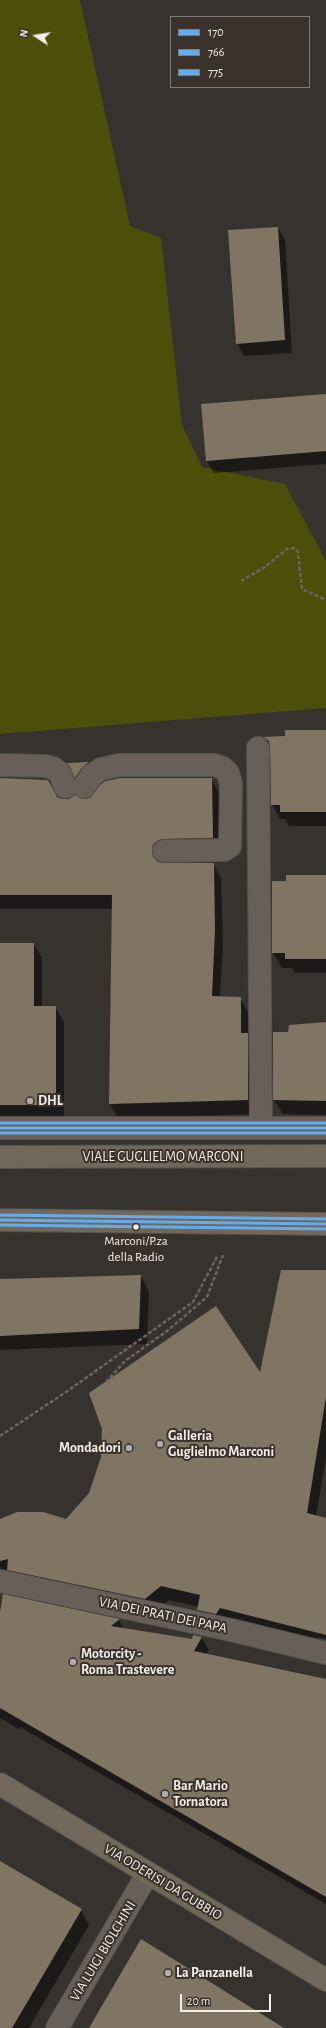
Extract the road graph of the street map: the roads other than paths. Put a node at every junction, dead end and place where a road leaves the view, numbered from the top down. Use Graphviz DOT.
graph roads {
  1 [pos="258,748"];
  2 [pos="0,765"];
  3 [pos="164,851"];
  4 [pos="0,1128"];
  5 [pos="261,1128"];
  6 [pos="326,1128"];
  7 [pos="326,1156"];
  8 [pos="0,1157"];
  9 [pos="0,1220"];
  10 [pos="326,1224"];
  11 [pos="0,1581"];
  12 [pos="326,1653"];
  13 [pos="0,1784"];
  14 [pos="148,1873"];
  15 [pos="326,1980"];
  16 [pos="57,2028"];
  1 -- 5 [label="street"];
  2 -- 3 [label="street"];
  4 -- 5 [label="street, VIALE GUGLIELMO MARCONI"];
  5 -- 6 [label="street, VIALE GUGLIELMO MARCONI"];
  7 -- 8 [label="main road, VIALE GUGLIELMO MARCONI"];
  9 -- 10 [label="main road"];
  11 -- 12 [label="street, VIA DEI PRATI DEI PAPA"];
  13 -- 14 [label="main road, VIA ODERISI DA GUBBIO"];
  14 -- 15 [label="main road, VIA ODERISI DA GUBBIO"];
  14 -- 16 [label="street, VIA LUIGI BIOLCHINI"];
}
